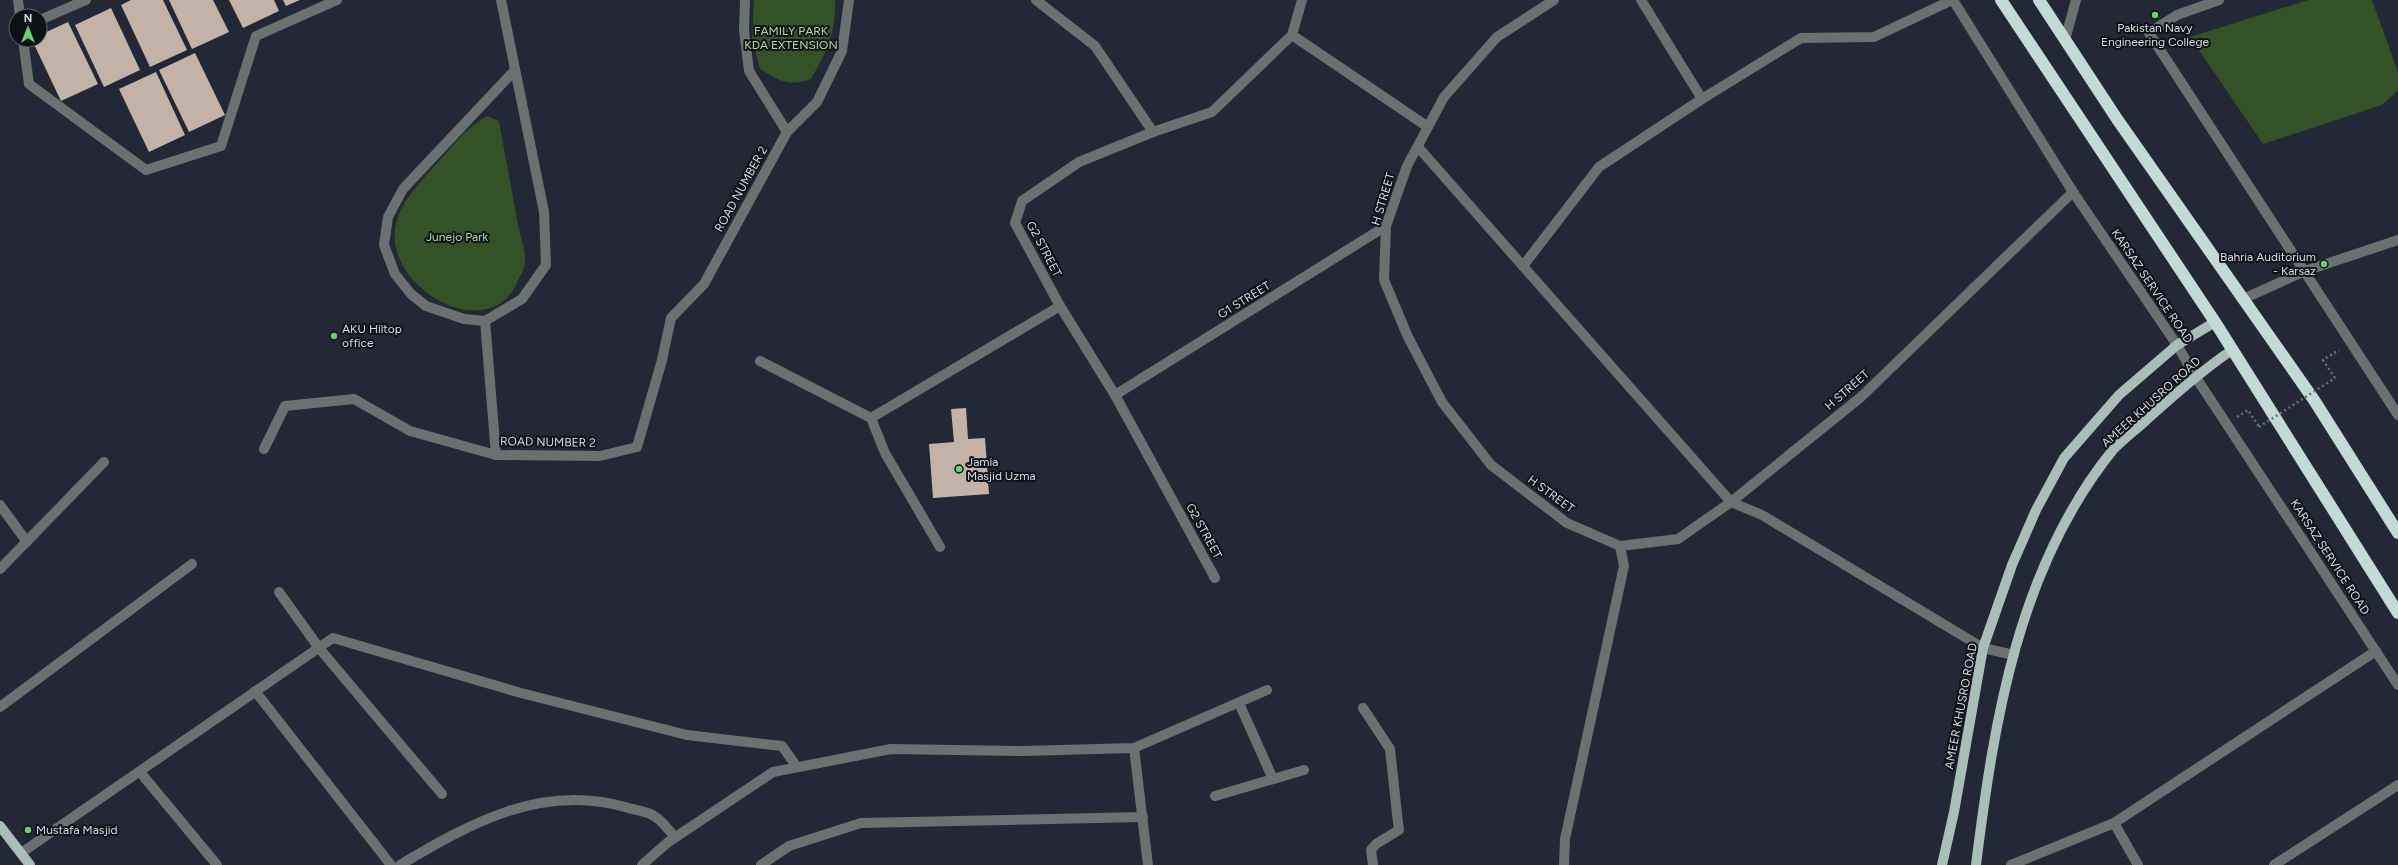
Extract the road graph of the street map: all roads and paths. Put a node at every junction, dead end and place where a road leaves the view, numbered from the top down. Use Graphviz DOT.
graph roads {
  1 [pos="86,0"];
  2 [pos="337,0"];
  3 [pos="501,0"];
  4 [pos="746,0"];
  5 [pos="849,0"];
  6 [pos="1036,0"];
  7 [pos="1302,0"];
  8 [pos="1554,0"];
  9 [pos="1641,0"];
  10 [pos="1953,0"];
  11 [pos="2001,0"];
  12 [pos="2039,0"];
  13 [pos="2076,0"];
  14 [pos="2219,0"];
  15 [pos="48,17"];
  16 [pos="1292,35"];
  17 [pos="2065,40"];
  18 [pos="24,48"];
  19 [pos="514,71"];
  20 [pos="1702,99"];
  21 [pos="1428,127"];
  22 [pos="787,132"];
  23 [pos="1153,132"];
  24 [pos="1418,147"];
  25 [pos="2072,192"];
  26 [pos="1386,226"];
  27 [pos="2398,240"];
  28 [pos="1523,266"];
  29 [pos="2305,271"];
  30 [pos="2243,299"];
  31 [pos="1060,306"];
  32 [pos="485,321"];
  33 [pos="2215,322"];
  34 [pos="2351,342"];
  35 [pos="2177,345"];
  36 [pos="2232,350"];
  37 [pos="760,361"];
  38 [pos="2195,376"];
  39 [pos="1115,395"];
  40 [pos="2248,410"];
  41 [pos="2398,416"];
  42 [pos="871,418"];
  43 [pos="264,450"];
  44 [pos="496,455"];
  45 [pos="104,462"];
  46 [pos="1731,502"];
  47 [pos="0,505"];
  48 [pos="2398,533"];
  49 [pos="27,542"];
  50 [pos="1620,546"];
  51 [pos="940,547"];
  52 [pos="192,564"];
  53 [pos="0,569"];
  54 [pos="1215,578"];
  55 [pos="279,592"];
  56 [pos="2398,613"];
  57 [pos="319,648"];
  58 [pos="1983,648"];
  59 [pos="2376,651"];
  60 [pos="2014,655"];
  61 [pos="2398,684"];
  62 [pos="1267,690"];
  63 [pos="255,691"];
  64 [pos="1239,702"];
  65 [pos="0,707"];
  66 [pos="1363,708"];
  67 [pos="1134,748"];
  68 [pos="797,767"];
  69 [pos="1304,770"];
  70 [pos="140,772"];
  71 [pos="1273,779"];
  72 [pos="2398,785"];
  73 [pos="442,794"];
  74 [pos="1215,796"];
  75 [pos="1143,817"];
  76 [pos="2114,822"];
  77 [pos="0,826"];
  78 [pos="675,837"];
  79 [pos="21,853"];
  80 [pos="30,865"];
  81 [pos="217,865"];
  82 [pos="391,865"];
  83 [pos="400,865"];
  84 [pos="642,865"];
  85 [pos="761,865"];
  86 [pos="1148,865"];
  87 [pos="1373,865"];
  88 [pos="1564,865"];
  89 [pos="1942,865"];
  90 [pos="1976,865"];
  91 [pos="2011,865"];
  92 [pos="2138,865"];
  93 [pos="2274,865"];
  1 -- 15 [label="street"];
  2 -- 18 [label="street"];
  3 -- 19 [label="street"];
  4 -- 22 [label="street"];
  5 -- 22 [label="street, ROAD NUMBER 2"];
  6 -- 23 [label="street"];
  7 -- 16 [label="street"];
  8 -- 21 [label="street, H STREET"];
  9 -- 20 [label="street"];
  10 -- 20 [label="street"];
  10 -- 25 [label="street, KARSAZ SERVICE ROAD"];
  11 -- 33 [label="highway"];
  12 -- 17 [label="highway"];
  13 -- 17 [label="street"];
  14 -- 29 [label="street"];
  16 -- 21 [label="street"];
  16 -- 23 [label="street, G2 STREET"];
  17 -- 30 [label="highway"];
  19 -- 32 [label="street"];
  19 -- 32 [label="street"];
  20 -- 28 [label="street"];
  21 -- 24 [label="street, H STREET"];
  22 -- 44 [label="street, ROAD NUMBER 2"];
  23 -- 31 [label="street, G2 STREET"];
  24 -- 26 [label="street, H STREET"];
  24 -- 28 [label="street"];
  25 -- 35 [label="street, KARSAZ SERVICE ROAD"];
  25 -- 46 [label="street, H STREET"];
  26 -- 39 [label="street, G1 STREET"];
  26 -- 50 [label="street, H STREET"];
  27 -- 29 [label="street"];
  28 -- 46 [label="street"];
  29 -- 30 [label="street"];
  29 -- 34 [label="street"];
  30 -- 48 [label="highway"];
  31 -- 39 [label="street, G2 STREET"];
  31 -- 42 [label="street"];
  32 -- 44 [label="street"];
  33 -- 35 [label="main road, AMEER KHUSRO ROAD"];
  33 -- 36 [label="highway"];
  34 -- 40 [label="path, bridge"];
  34 -- 41 [label="street"];
  35 -- 38 [label="street, KARSAZ SERVICE ROAD"];
  35 -- 58 [label="main road, AMEER KHUSRO ROAD"];
  36 -- 38 [label="main road, AMEER KHUSRO ROAD"];
  36 -- 56 [label="highway"];
  37 -- 42 [label="street"];
  38 -- 59 [label="street, KARSAZ SERVICE ROAD"];
  38 -- 60 [label="main road, AMEER KHUSRO ROAD"];
  39 -- 54 [label="street, G2 STREET"];
  42 -- 51 [label="street"];
  43 -- 44 [label="street, ROAD NUMBER 2"];
  45 -- 49 [label="street"];
  46 -- 50 [label="street, H STREET"];
  46 -- 58 [label="street"];
  47 -- 49 [label="street"];
  49 -- 53 [label="street"];
  50 -- 88 [label="street"];
  52 -- 65 [label="street"];
  55 -- 57 [label="street"];
  57 -- 63 [label="street"];
  57 -- 68 [label="street"];
  57 -- 73 [label="street"];
  58 -- 60 [label="street"];
  58 -- 89 [label="main road, AMEER KHUSRO ROAD"];
  59 -- 61 [label="street, KARSAZ SERVICE ROAD"];
  59 -- 76 [label="street"];
  60 -- 90 [label="main road, AMEER KHUSRO ROAD"];
  62 -- 64 [label="street"];
  63 -- 70 [label="street"];
  63 -- 82 [label="street"];
  64 -- 67 [label="street"];
  64 -- 71 [label="street"];
  66 -- 87 [label="street"];
  67 -- 68 [label="street"];
  67 -- 75 [label="street"];
  68 -- 78 [label="street"];
  69 -- 71 [label="street"];
  70 -- 79 [label="street"];
  70 -- 81 [label="street"];
  71 -- 74 [label="street"];
  72 -- 93 [label="street"];
  75 -- 85 [label="street"];
  75 -- 86 [label="street"];
  76 -- 91 [label="street"];
  76 -- 92 [label="street"];
  77 -- 79 [label="main road"];
  78 -- 83 [label="street"];
  78 -- 84 [label="street"];
  79 -- 80 [label="main road"];
}
